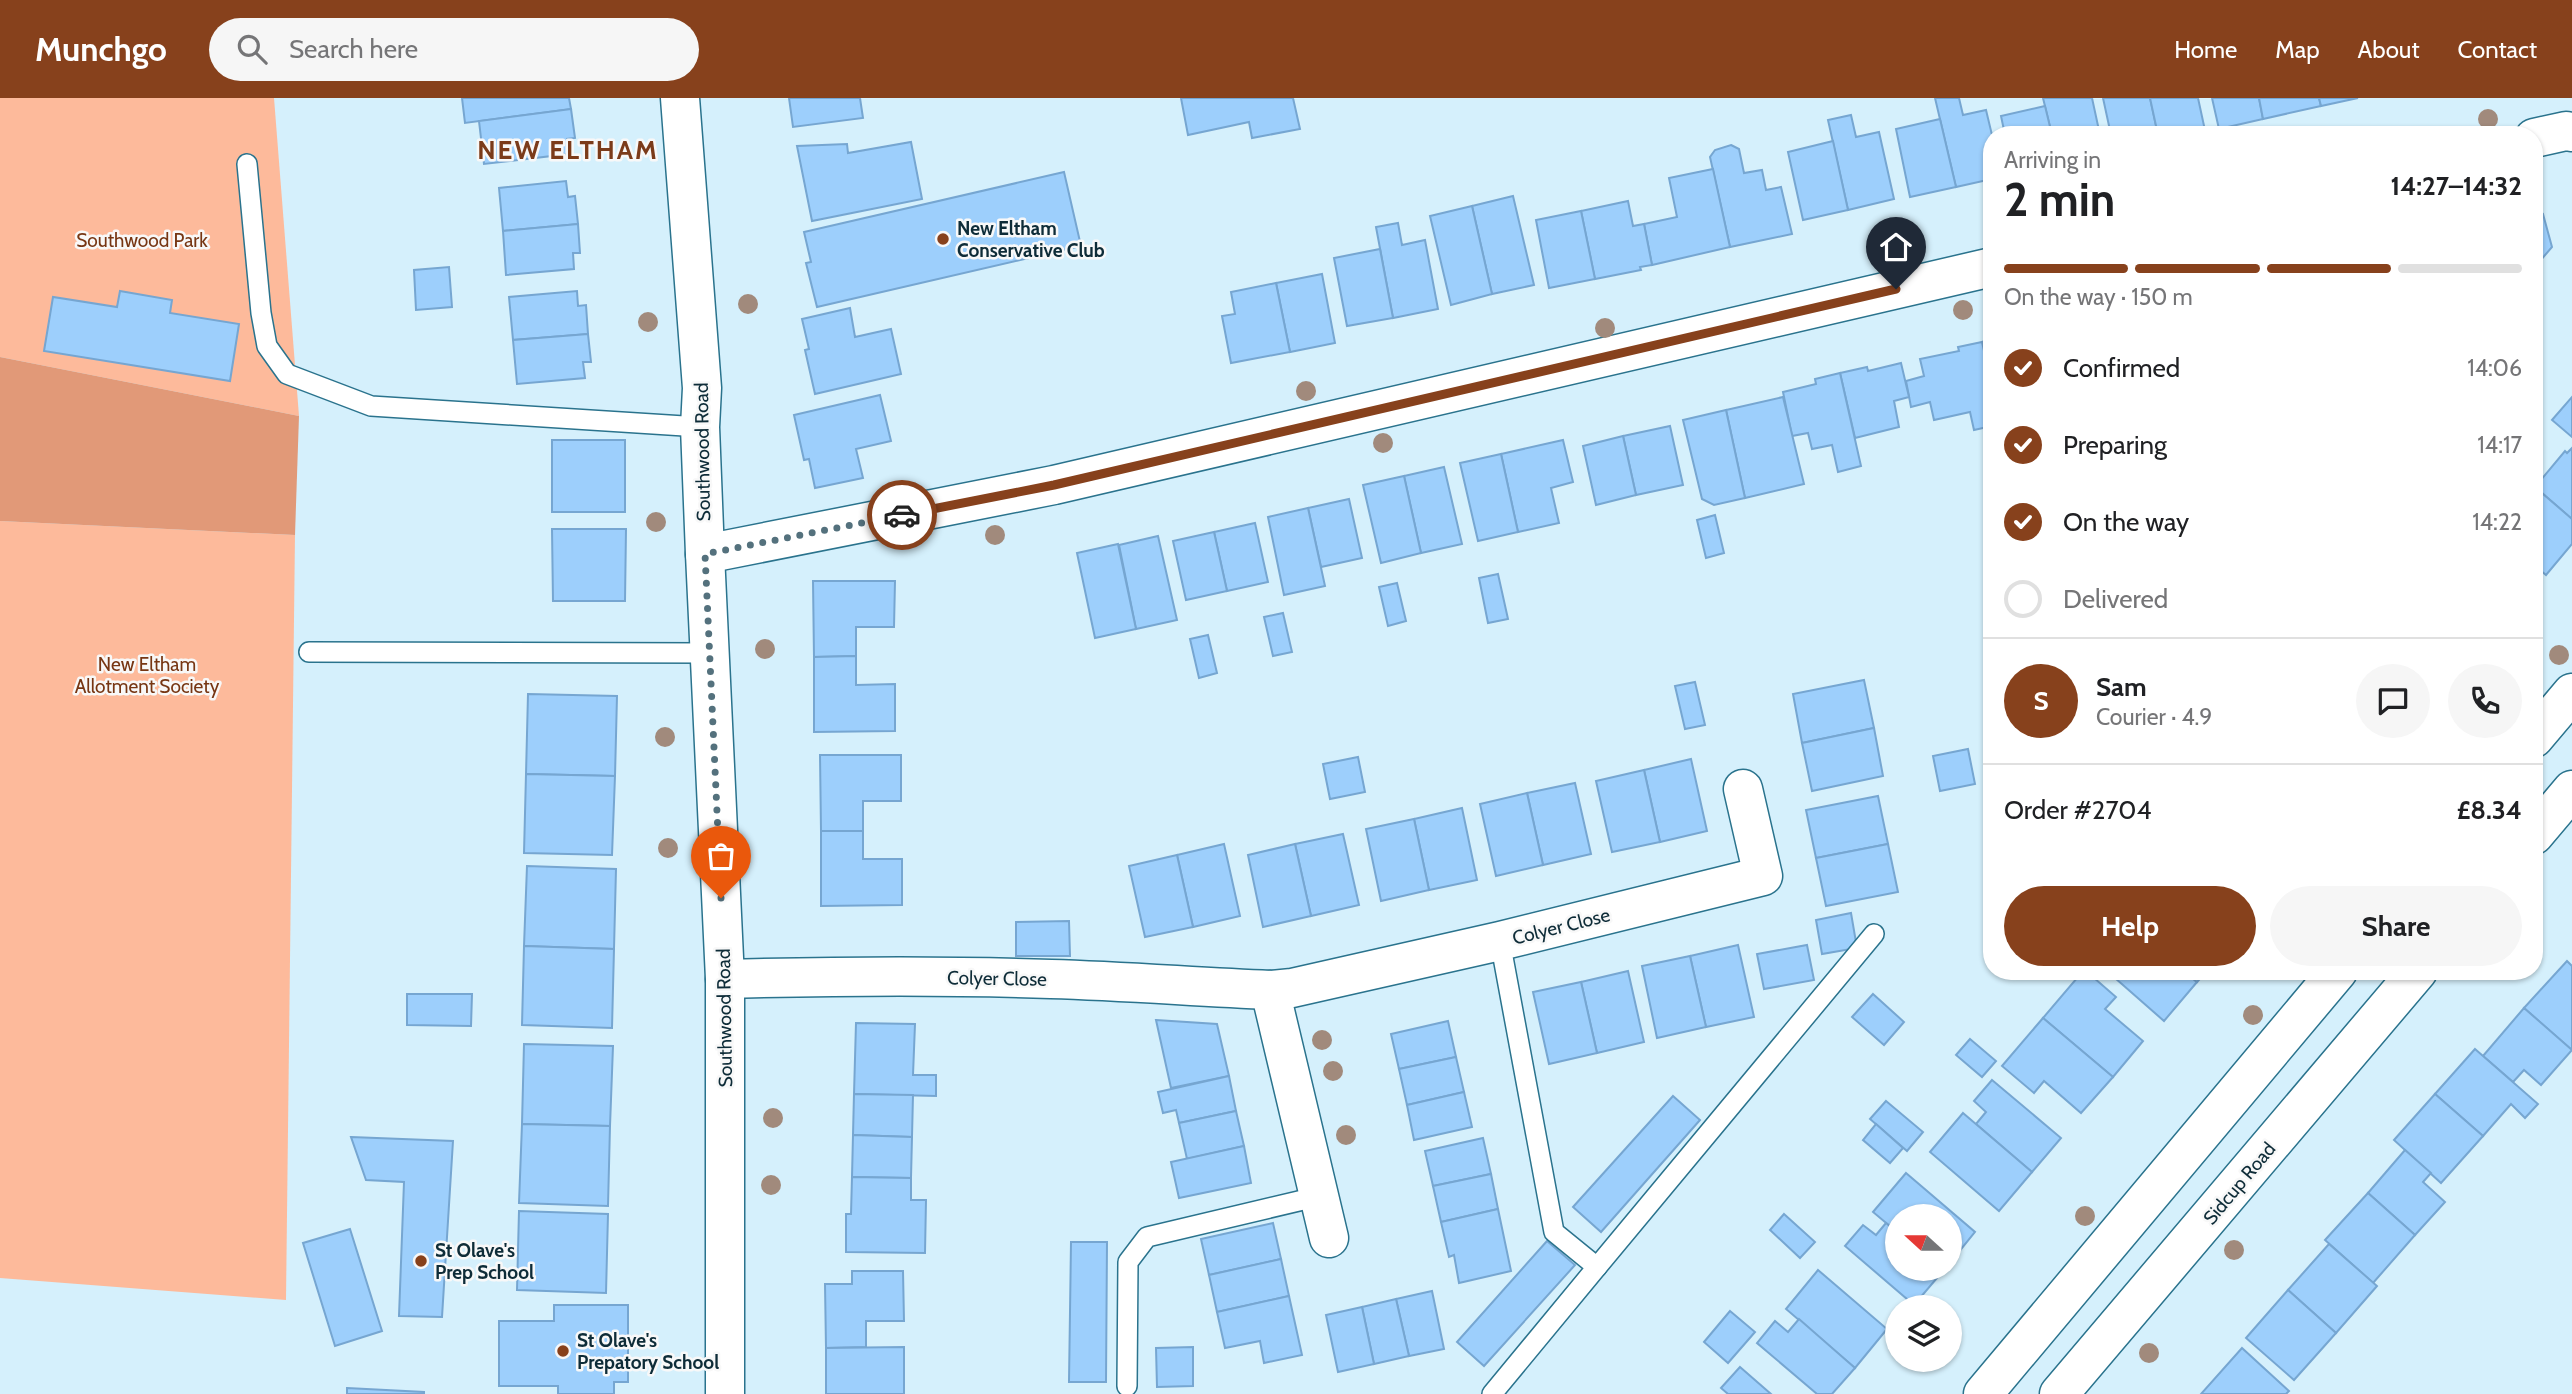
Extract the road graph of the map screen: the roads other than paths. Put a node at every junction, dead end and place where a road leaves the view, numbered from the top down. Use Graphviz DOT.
graph roads {
  1 [pos="680,98"];
  2 [pos="2572,132"];
  3 [pos="2543,136"];
  4 [pos="247,164"];
  5 [pos="1983,269"];
  6 [pos="700,427"];
  7 [pos="705,554"];
  8 [pos="309,652"];
  9 [pos="709,653"];
  10 [pos="2572,693"];
  11 [pos="2543,727"];
  12 [pos="1743,789"];
  13 [pos="2572,790"];
  14 [pos="2543,824"];
  15 [pos="1874,934"];
  16 [pos="1500,941"];
  17 [pos="725,979"];
  18 [pos="2330,980"];
  19 [pos="2410,980"];
  20 [pos="1270,990"];
  21 [pos="1320,1196"];
  22 [pos="1329,1238"];
  23 [pos="1597,1266"];
  24 [pos="1127,1386"];
  25 [pos="725,1394"];
  26 [pos="1492,1394"];
  27 [pos="1983,1394"];
  28 [pos="2059,1394"];
  1 -- 6 [label="main road, Southwood Road"];
  2 -- 3 [label="main road"];
  4 -- 6 [label="lane"];
  5 -- 7 [label="main road"];
  6 -- 7 [label="main road, Southwood Road"];
  7 -- 9 [label="main road, Southwood Road"];
  8 -- 9 [label="lane"];
  9 -- 17 [label="main road, Southwood Road"];
  10 -- 11 [label="main road"];
  12 -- 16 [label="main road, Colyer Close"];
  13 -- 14 [label="main road"];
  15 -- 23 [label="lane"];
  16 -- 20 [label="main road, Colyer Close"];
  16 -- 23 [label="lane"];
  17 -- 20 [label="main road, Colyer Close"];
  17 -- 25 [label="main road, Southwood Road"];
  18 -- 27 [label="main road"];
  19 -- 28 [label="main road, Sidcup Road"];
  20 -- 21 [label="main road"];
  21 -- 22 [label="main road"];
  21 -- 24 [label="lane"];
  23 -- 26 [label="lane"];
}
